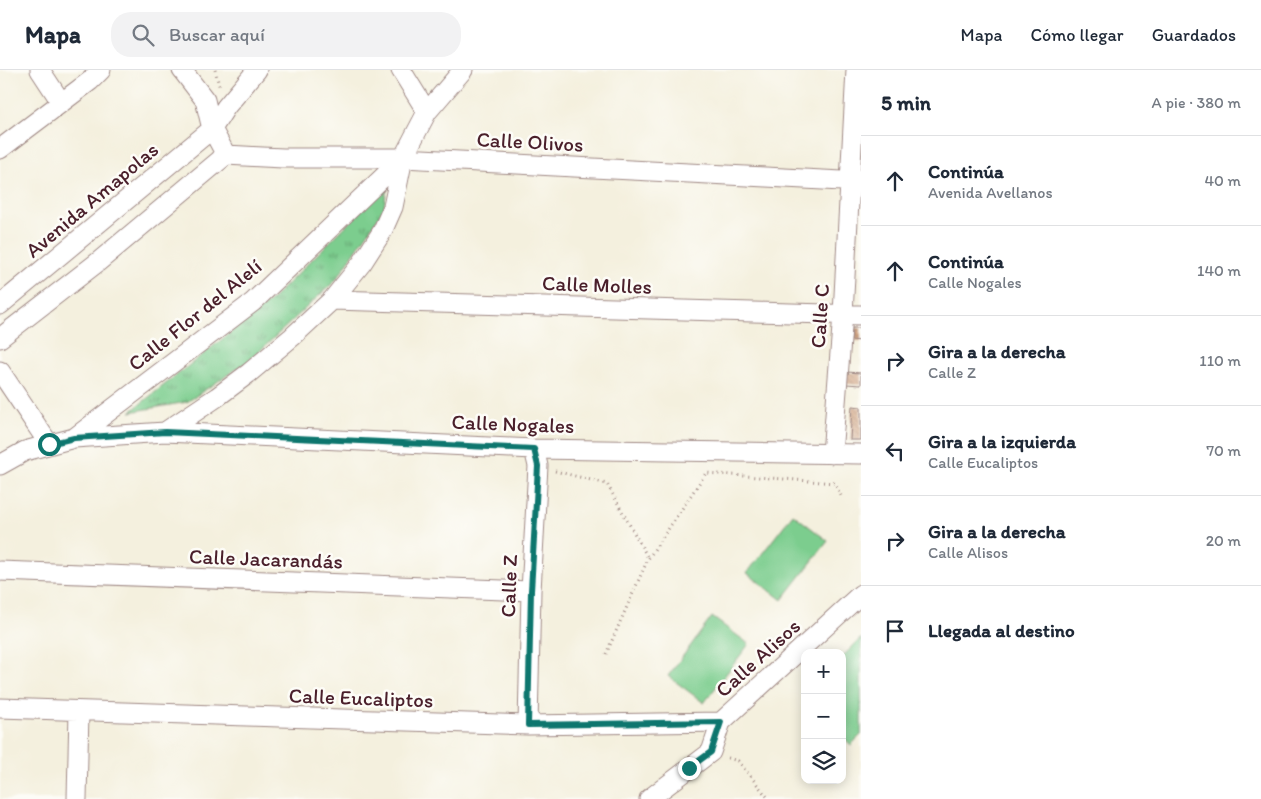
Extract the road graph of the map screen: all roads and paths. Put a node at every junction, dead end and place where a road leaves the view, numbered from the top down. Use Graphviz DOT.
graph roads {
  1 [pos="40,70"];
  2 [pos="101,70"];
  3 [pos="182,70"];
  4 [pos="256,70"];
  5 [pos="401,70"];
  6 [pos="463,70"];
  7 [pos="856,70"];
  8 [pos="61,102"];
  9 [pos="427,112"];
  10 [pos="212,129"];
  11 [pos="2,144"];
  12 [pos="226,155"];
  13 [pos="403,158"];
  14 [pos="856,182"];
  15 [pos="332,300"];
  16 [pos="0,305"];
  17 [pos="852,314"];
  18 [pos="0,338"];
  19 [pos="0,371"];
  20 [pos="165,432"];
  21 [pos="74,438"];
  22 [pos="49,444"];
  23 [pos="832,454"];
  24 [pos="861,454"];
  25 [pos="536,457"];
  26 [pos="0,465"];
  27 [pos="842,498"];
  28 [pos="648,559"];
  29 [pos="0,571"];
  30 [pos="531,591"];
  31 [pos="861,594"];
  32 [pos="606,654"];
  33 [pos="0,708"];
  34 [pos="79,712"];
  35 [pos="721,722"];
  36 [pos="528,725"];
  37 [pos="711,752"];
  38 [pos="77,799"];
  39 [pos="650,799"];
  40 [pos="769,799"];
  1 -- 8 [label="street"];
  2 -- 8 [label="street"];
  3 -- 10 [label="street"];
  4 -- 10 [label="street, Avenida Amapolas"];
  5 -- 9 [label="street"];
  6 -- 9 [label="street"];
  7 -- 14 [label="street, Calle C"];
  8 -- 11 [label="street"];
  9 -- 13 [label="street"];
  10 -- 12 [label="street"];
  10 -- 16 [label="street, Avenida Amapolas"];
  12 -- 13 [label="street, Calle Olivos"];
  12 -- 18 [label="street"];
  13 -- 14 [label="street, Calle Olivos"];
  13 -- 15 [label="street"];
  13 -- 21 [label="street, Calle Flor del Alelí"];
  14 -- 17 [label="street, Calle C"];
  15 -- 17 [label="street, Calle Molles"];
  15 -- 20 [label="street"];
  17 -- 23 [label="street, Calle C"];
  19 -- 22 [label="street"];
  20 -- 21 [label="street, Calle Nogales"];
  20 -- 25 [label="street, Calle Nogales"];
  21 -- 22 [label="street"];
  22 -- 26 [label="street"];
  23 -- 24 [label="street, Calle Nogales"];
  23 -- 25 [label="street, Calle Nogales"];
  25 -- 28 [label="path"];
  25 -- 30 [label="street, Calle Z"];
  27 -- 28 [label="path"];
  28 -- 32 [label="path"];
  29 -- 30 [label="street, Calle Jacarandás"];
  30 -- 36 [label="street, Calle Z"];
  31 -- 35 [label="street, Calle Alisos"];
  33 -- 34 [label="street, Calle Eucaliptos"];
  34 -- 36 [label="street, Calle Eucaliptos"];
  34 -- 38 [label="street"];
  35 -- 36 [label="street, Calle Eucaliptos"];
  35 -- 37 [label="street, Calle Alisos"];
  37 -- 39 [label="street"];
  37 -- 40 [label="path"];
}
